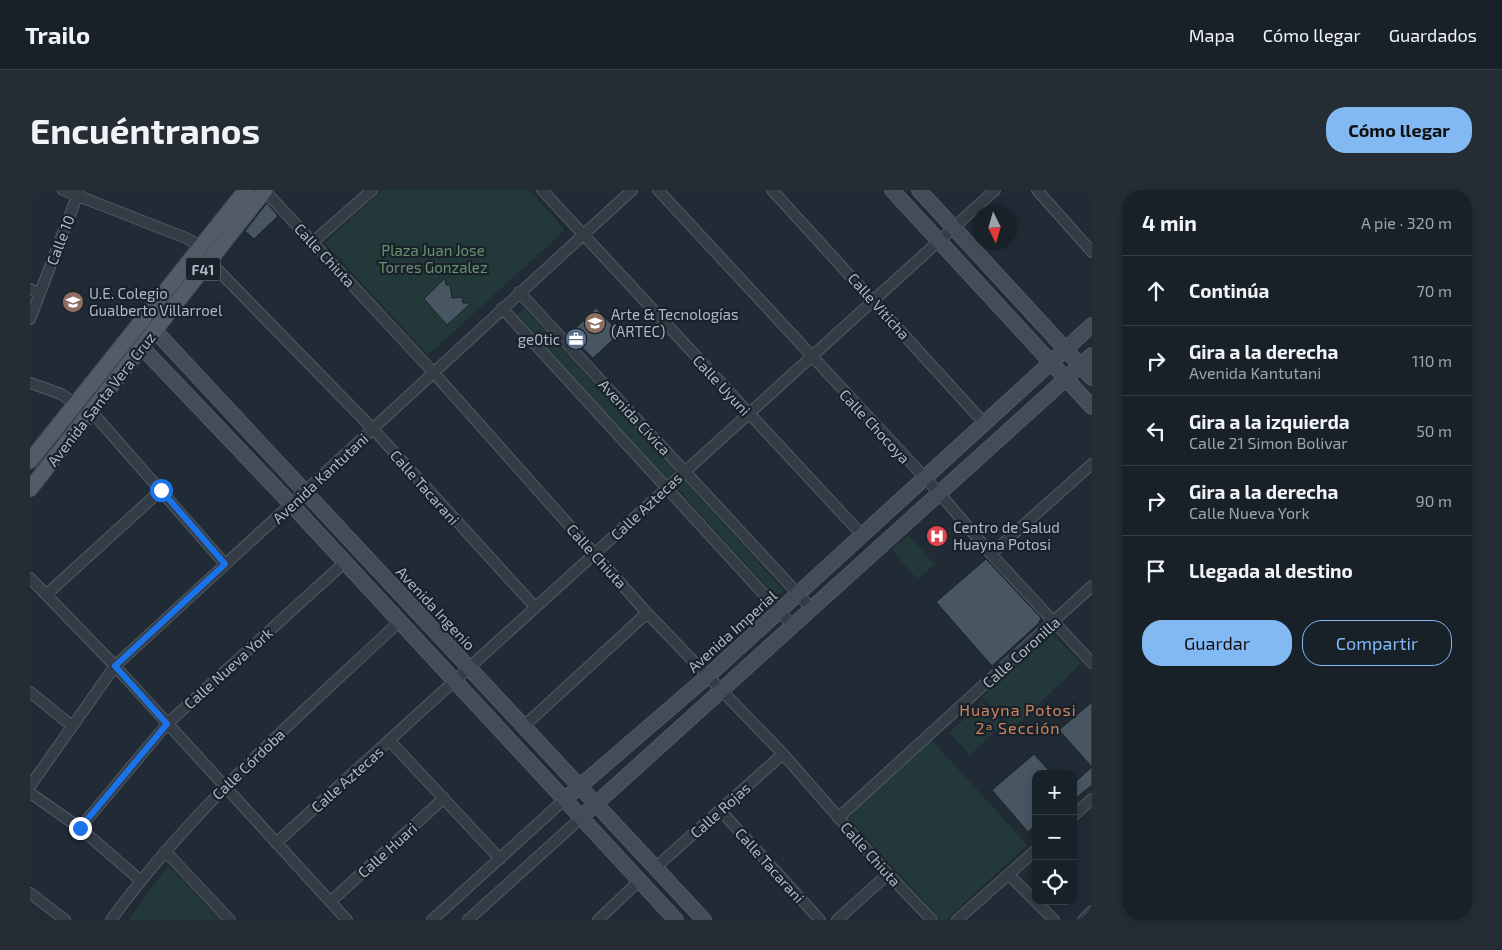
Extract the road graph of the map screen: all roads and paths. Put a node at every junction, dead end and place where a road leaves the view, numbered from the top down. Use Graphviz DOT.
graph roads {
  1 [pos="63,190"];
  2 [pos="246,190"];
  3 [pos="264,190"];
  4 [pos="372,190"];
  5 [pos="542,190"];
  6 [pos="632,190"];
  7 [pos="658,190"];
  8 [pos="772,190"];
  9 [pos="892,190"];
  10 [pos="919,190"];
  11 [pos="994,190"];
  12 [pos="1037,190"];
  13 [pos="78,193"];
  14 [pos="954,228"];
  15 [pos="583,234"];
  16 [pos="313,242"];
  17 [pos="938,242"];
  18 [pos="201,246"];
  19 [pos="1092,252"];
  20 [pos="209,261"];
  21 [pos="35,291"];
  22 [pos="519,292"];
  23 [pos="873,300"];
  24 [pos="502,308"];
  25 [pos="143,318"];
  26 [pos="30,319"];
  27 [pos="1092,325"];
  28 [pos="155,330"];
  29 [pos="130,335"];
  30 [pos="142,346"];
  31 [pos="1065,349"];
  32 [pos="1092,355"];
  33 [pos="811,358"];
  34 [pos="1051,362"];
  35 [pos="1080,366"];
  36 [pos="433,372"];
  37 [pos="1092,378"];
  38 [pos="1067,379"];
  39 [pos="30,383"];
  40 [pos="76,404"];
  41 [pos="1092,407"];
  42 [pos="91,412"];
  43 [pos="748,414"];
  44 [pos="985,424"];
  45 [pos="373,430"];
  46 [pos="30,461"];
  47 [pos="1092,464"];
  48 [pos="684,471"];
  49 [pos="924,478"];
  50 [pos="667,488"];
  51 [pos="30,489"];
  52 [pos="161,490"];
  53 [pos="306,490"];
  54 [pos="940,494"];
  55 [pos="291,504"];
  56 [pos="862,535"];
  57 [pos="596,554"];
  58 [pos="991,554"];
  59 [pos="345,562"];
  60 [pos="225,564"];
  61 [pos="30,578"];
  62 [pos="1092,586"];
  63 [pos="47,594"];
  64 [pos="797,594"];
  65 [pos="535,607"];
  66 [pos="812,609"];
  67 [pos="779,611"];
  68 [pos="647,613"];
  69 [pos="400,621"];
  70 [pos="1055,621"];
  71 [pos="792,626"];
  72 [pos="1092,662"];
  73 [pos="115,666"];
  74 [pos="468,666"];
  75 [pos="708,674"];
  76 [pos="454,680"];
  77 [pos="724,690"];
  78 [pos="30,692"];
  79 [pos="167,724"];
  80 [pos="72,726"];
  81 [pos="523,728"];
  82 [pos="389,740"];
  83 [pos="783,754"];
  84 [pos="30,786"];
  85 [pos="223,786"];
  86 [pos="579,786"];
  87 [pos="30,792"];
  88 [pos="444,798"];
  89 [pos="565,799"];
  90 [pos="1092,799"];
  91 [pos="595,804"];
  92 [pos="720,810"];
  93 [pos="1074,815"];
  94 [pos="582,817"];
  95 [pos="838,818"];
  96 [pos="80,828"];
  97 [pos="276,843"];
  98 [pos="166,851"];
  99 [pos="1032,854"];
  100 [pos="500,859"];
  101 [pos="656,867"];
  102 [pos="888,874"];
  103 [pos="1008,875"];
  104 [pos="140,880"];
  105 [pos="640,880"];
  106 [pos="30,893"];
  107 [pos="330,902"];
  108 [pos="1092,911"];
  109 [pos="65,920"];
  110 [pos="111,920"];
  111 [pos="230,920"];
  112 [pos="347,920"];
  113 [pos="432,920"];
  114 [pos="468,920"];
  115 [pos="598,920"];
  116 [pos="676,920"];
  117 [pos="704,920"];
  118 [pos="820,920"];
  119 [pos="837,920"];
  120 [pos="932,920"];
  121 [pos="957,920"];
  122 [pos="1054,920"];
  123 [pos="1083,920"];
  1 -- 13 [label="street"];
  2 -- 18 [label="main road, Avenida Santa Vera Cruz / F41"];
  3 -- 16 [label="street, Calle Chiuta"];
  3 -- 20 [label="main road, Avenida Santa Vera Cruz / F41"];
  4 -- 16 [label="street"];
  5 -- 15 [label="street, Calle Uyuni"];
  6 -- 15 [label="street, Avenida Kantutani"];
  7 -- 33 [label="street, Calle Chocoya"];
  8 -- 23 [label="street, Calle Viticha"];
  9 -- 17 [label="street"];
  10 -- 14 [label="street"];
  11 -- 14 [label="street, Calle Aztecas"];
  12 -- 19 [label="street"];
  13 -- 18 [label="street"];
  13 -- 21 [label="street, Calle 10"];
  14 -- 17 [label="street, Calle Aztecas"];
  14 -- 31 [label="street"];
  15 -- 22 [label="street, Avenida Kantutani"];
  15 -- 43 [label="street, Calle Uyuni"];
  16 -- 36 [label="street, Calle Chiuta"];
  17 -- 23 [label="street, Calle Aztecas"];
  17 -- 34 [label="street"];
  18 -- 25 [label="main road, Avenida Santa Vera Cruz / F41"];
  20 -- 28 [label="main road, Avenida Santa Vera Cruz / F41"];
  20 -- 45 [label="street, Calle Tacarani"];
  21 -- 26 [label="street, Calle 10"];
  22 -- 24 [label="street, Avenida Kantutani"];
  22 -- 48 [label="street, Avenida Cívica"];
  23 -- 33 [label="street, Calle Aztecas"];
  23 -- 44 [label="street, Calle Viticha"];
  24 -- 36 [label="street, Avenida Kantutani"];
  24 -- 50 [label="street, Avenida Cívica"];
  25 -- 28 [label="street, Avenida Ingenio"];
  25 -- 29 [label="main road, Avenida Santa Vera Cruz / F41"];
  27 -- 31 [label="street, Avenida Imperial"];
  28 -- 30 [label="main road, Avenida Santa Vera Cruz / F41"];
  28 -- 53 [label="street, Avenida Ingenio"];
  29 -- 30 [label="street"];
  29 -- 40 [label="main road, Avenida Santa Vera Cruz / F41"];
  30 -- 42 [label="main road, Avenida Santa Vera Cruz / F41"];
  30 -- 55 [label="street"];
  31 -- 34 [label="street, Avenida Imperial"];
  31 -- 35 [label="street"];
  32 -- 35 [label="street"];
  33 -- 43 [label="street, Calle Aztecas"];
  33 -- 49 [label="street, Calle Chocoya"];
  34 -- 38 [label="street"];
  34 -- 44 [label="street, Avenida Imperial"];
  35 -- 37 [label="street"];
  35 -- 38 [label="street"];
  36 -- 45 [label="street, Avenida Kantutani"];
  36 -- 57 [label="street, Calle Chiuta"];
  38 -- 41 [label="street"];
  38 -- 54 [label="street"];
  39 -- 40 [label="street"];
  40 -- 46 [label="main road, Avenida Santa Vera Cruz / F41"];
  42 -- 51 [label="main road, Avenida Santa Vera Cruz / F41"];
  42 -- 52 [label="street"];
  43 -- 48 [label="street, Calle Aztecas"];
  43 -- 56 [label="street, Calle Uyuni"];
  44 -- 49 [label="street, Avenida Imperial"];
  45 -- 53 [label="street, Avenida Kantutani"];
  45 -- 65 [label="street, Calle Tacarani"];
  47 -- 58 [label="street"];
  48 -- 50 [label="street, Calle Aztecas"];
  48 -- 64 [label="street, Avenida Cívica"];
  49 -- 54 [label="street, Calle Chocoya"];
  49 -- 56 [label="street, Avenida Imperial"];
  50 -- 57 [label="street, Calle Aztecas"];
  50 -- 67 [label="street, Avenida Cívica"];
  52 -- 60 [label="street"];
  52 -- 63 [label="street"];
  53 -- 55 [label="street, Avenida Kantutani"];
  53 -- 74 [label="street, Avenida Ingenio"];
  54 -- 58 [label="street, Calle Chocoya"];
  54 -- 66 [label="street"];
  55 -- 59 [label="street"];
  55 -- 60 [label="street, Avenida Kantutani"];
  56 -- 64 [label="street, Avenida Imperial"];
  57 -- 65 [label="street, Calle Aztecas"];
  57 -- 68 [label="street, Calle Chiuta"];
  58 -- 70 [label="street, Calle Chocoya"];
  59 -- 69 [label="street"];
  59 -- 79 [label="street, Calle Nueva York"];
  60 -- 73 [label="street, Avenida Kantutani"];
  61 -- 63 [label="street"];
  62 -- 70 [label="street, Calle Coronilla"];
  63 -- 73 [label="street"];
  64 -- 66 [label="street, Avenida Cívica"];
  64 -- 67 [label="street, Avenida Imperial"];
  65 -- 74 [label="street, Calle Aztecas"];
  66 -- 71 [label="street"];
  67 -- 71 [label="street, Avenida Cívica"];
  67 -- 75 [label="street, Avenida Imperial"];
  68 -- 75 [label="street, Calle Chiuta"];
  68 -- 81 [label="street"];
  69 -- 76 [label="street"];
  69 -- 85 [label="street, Calle Córdoba"];
  70 -- 72 [label="street, Calle Chocoya"];
  70 -- 95 [label="street, Calle Coronilla"];
  71 -- 77 [label="street"];
  73 -- 79 [label="street"];
  73 -- 80 [label="street, Avenida Kantutani"];
  74 -- 76 [label="street, Calle Aztecas"];
  74 -- 81 [label="street, Avenida Ingenio"];
  75 -- 77 [label="street, Calle Chiuta"];
  75 -- 86 [label="street, Avenida Imperial"];
  76 -- 82 [label="street, Calle Aztecas"];
  76 -- 89 [label="street"];
  77 -- 83 [label="street, Calle Chiuta"];
  77 -- 91 [label="street"];
  78 -- 80 [label="street"];
  79 -- 85 [label="street"];
  79 -- 96 [label="street, Calle Nueva York"];
  80 -- 84 [label="street, Avenida Kantutani"];
  81 -- 86 [label="street, Avenida Ingenio"];
  82 -- 88 [label="street"];
  82 -- 97 [label="street, Calle Aztecas"];
  83 -- 92 [label="street, Calle Rojas"];
  83 -- 95 [label="street, Calle Chiuta"];
  85 -- 97 [label="street"];
  85 -- 98 [label="street, Calle Córdoba"];
  86 -- 89 [label="street, Avenida Imperial"];
  86 -- 91 [label="street, Avenida Ingenio"];
  87 -- 96 [label="street"];
  88 -- 100 [label="street"];
  88 -- 107 [label="street, Calle Huari"];
  89 -- 94 [label="street"];
  89 -- 100 [label="street, Avenida Imperial"];
  90 -- 93 [label="street"];
  91 -- 94 [label="street"];
  91 -- 101 [label="street, Avenida Ingenio"];
  92 -- 101 [label="street, Calle Rojas"];
  92 -- 118 [label="street, Calle Tacarani"];
  94 -- 105 [label="street"];
  94 -- 114 [label="street"];
  95 -- 102 [label="street, Calle Chiuta"];
  96 -- 104 [label="street"];
  97 -- 107 [label="street"];
  98 -- 104 [label="street, Calle Córdoba"];
  98 -- 111 [label="street"];
  99 -- 103 [label="street"];
  100 -- 113 [label="street, Avenida Imperial"];
  101 -- 117 [label="street, Avenida Ingenio"];
  102 -- 119 [label="street"];
  102 -- 120 [label="street, Calle Chiuta"];
  103 -- 121 [label="street"];
  103 -- 122 [label="street"];
  104 -- 110 [label="street, Calle Córdoba"];
  105 -- 115 [label="street"];
  105 -- 116 [label="street"];
  106 -- 109 [label="street"];
  107 -- 112 [label="street"];
  108 -- 123 [label="street"];
}
